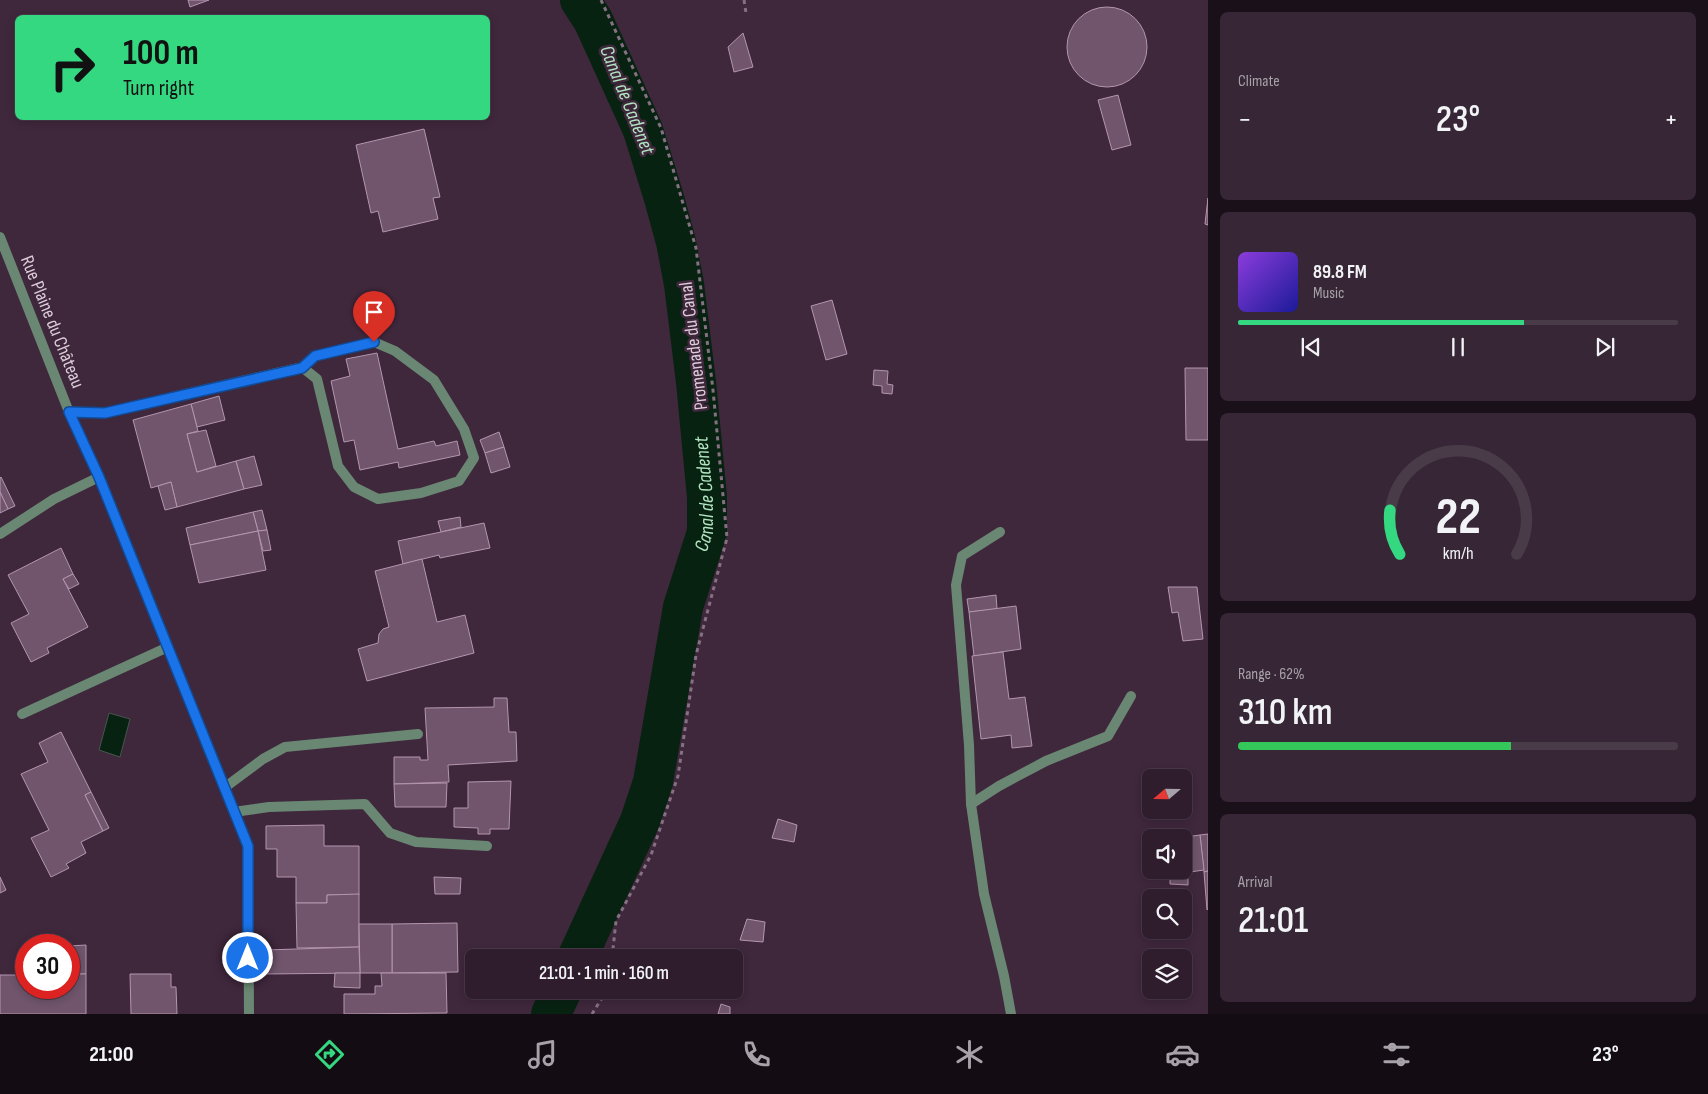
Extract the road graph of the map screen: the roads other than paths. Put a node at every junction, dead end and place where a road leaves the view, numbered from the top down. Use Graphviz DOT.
graph roads {
  1 [pos="0,237"];
  2 [pos="302,368"];
  3 [pos="69,412"];
  4 [pos="99,477"];
  5 [pos="1000,532"];
  6 [pos="0,534"];
  7 [pos="168,647"];
  8 [pos="1131,696"];
  9 [pos="22,714"];
  10 [pos="418,734"];
  11 [pos="224,788"];
  12 [pos="971,804"];
  13 [pos="234,812"];
  14 [pos="487,846"];
  15 [pos="248,1014"];
  16 [pos="1011,1014"];
  1 -- 3 [label="street, Rue Plaine du Château"];
  2 -- 2 [label="street"];
  2 -- 3 [label="street"];
  3 -- 4 [label="street, Rue Plaine du Château"];
  4 -- 6 [label="street"];
  4 -- 7 [label="street, Rue Plaine du Château"];
  5 -- 12 [label="street"];
  7 -- 9 [label="street"];
  7 -- 11 [label="street, Rue Plaine du Château"];
  8 -- 12 [label="street"];
  10 -- 11 [label="street"];
  11 -- 13 [label="street, Rue Plaine du Château"];
  12 -- 16 [label="street"];
  13 -- 14 [label="street"];
  13 -- 15 [label="street, Rue Plaine du Château"];
}
